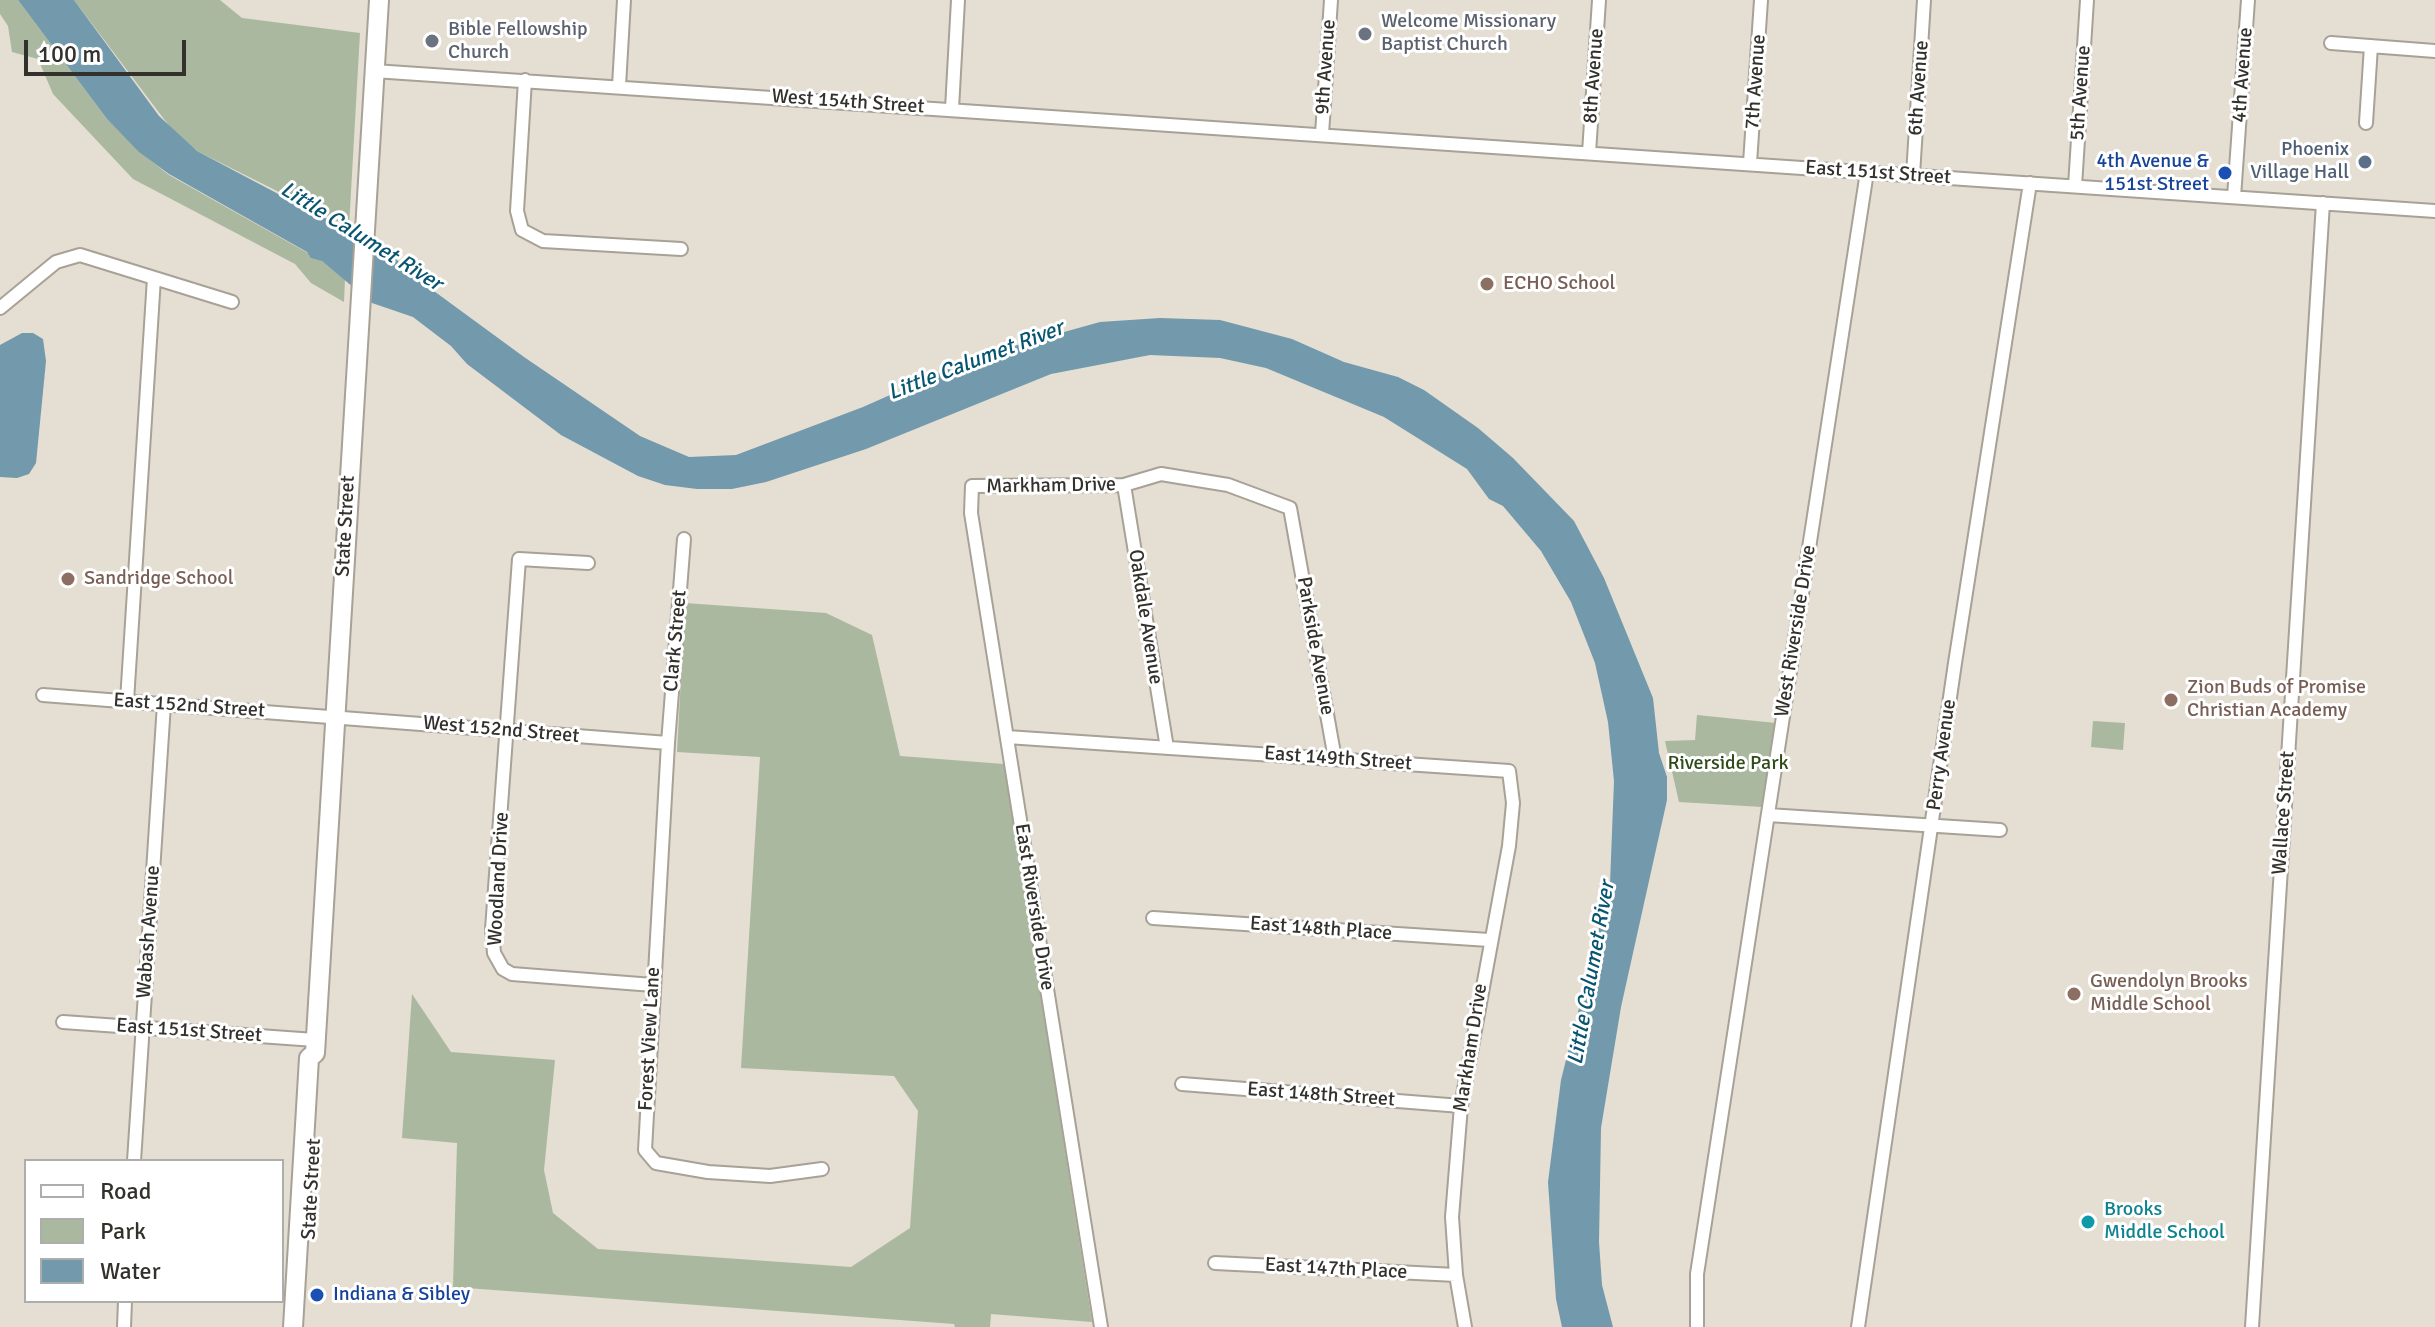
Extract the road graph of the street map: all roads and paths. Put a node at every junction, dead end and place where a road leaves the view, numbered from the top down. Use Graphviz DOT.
graph roads {
  1 [pos="379,0"];
  2 [pos="624,0"];
  3 [pos="958,0"];
  4 [pos="1331,0"];
  5 [pos="1599,0"];
  6 [pos="1761,0"];
  7 [pos="1924,0"];
  8 [pos="2087,0"];
  9 [pos="2248,0"];
  10 [pos="2331,43"];
  11 [pos="2371,46"];
  12 [pos="2435,51"];
  13 [pos="374,71"];
  14 [pos="525,80"];
  15 [pos="619,86"];
  16 [pos="952,109"];
  17 [pos="2366,123"];
  18 [pos="1322,134"];
  19 [pos="1589,153"];
  20 [pos="1750,163"];
  21 [pos="1867,172"];
  22 [pos="1913,175"];
  23 [pos="2030,183"];
  24 [pos="2075,186"];
  25 [pos="2234,197"];
  26 [pos="2323,203"];
  27 [pos="2435,211"];
  28 [pos="681,249"];
  29 [pos="154,278"];
  30 [pos="232,302"];
  31 [pos="0,308"];
  32 [pos="1124,485"];
  33 [pos="972,486"];
  34 [pos="1296,533"];
  35 [pos="684,539"];
  36 [pos="588,563"];
  37 [pos="43,695"];
  38 [pos="127,701"];
  39 [pos="164,704"];
  40 [pos="334,717"];
  41 [pos="508,731"];
  42 [pos="1007,737"];
  43 [pos="668,743"];
  44 [pos="1167,748"];
  45 [pos="1335,759"];
  46 [pos="1509,771"];
  47 [pos="1768,815"];
  48 [pos="1932,825"];
  49 [pos="2000,830"];
  50 [pos="1153,918"];
  51 [pos="1489,940"];
  52 [pos="653,985"];
  53 [pos="63,1022"];
  54 [pos="142,1027"];
  55 [pos="315,1046"];
  56 [pos="1182,1084"];
  57 [pos="1461,1106"];
  58 [pos="134,1159"];
  59 [pos="822,1169"];
  60 [pos="1215,1263"];
  61 [pos="1456,1275"];
  62 [pos="125,1303"];
  63 [pos="124,1327"];
  64 [pos="293,1327"];
  65 [pos="304,1327"];
  66 [pos="1101,1327"];
  67 [pos="1465,1327"];
  68 [pos="1697,1327"];
  69 [pos="1858,1327"];
  70 [pos="2252,1327"];
  1 -- 13 [label="main road, State Street"];
  2 -- 15 [label="street"];
  3 -- 16 [label="street"];
  4 -- 18 [label="street, 9th Avenue"];
  5 -- 19 [label="street, 8th Avenue"];
  6 -- 20 [label="street, 7th Avenue"];
  7 -- 22 [label="street, 6th Avenue"];
  8 -- 24 [label="street, 5th Avenue"];
  9 -- 25 [label="street, 4th Avenue"];
  10 -- 11 [label="street"];
  11 -- 12 [label="street"];
  11 -- 17 [label="street"];
  13 -- 14 [label="street, West 154th Street"];
  13 -- 40 [label="main road, State Street"];
  14 -- 15 [label="street, West 154th Street"];
  14 -- 28 [label="street"];
  15 -- 16 [label="street, West 154th Street"];
  16 -- 18 [label="street, West 154th Street"];
  18 -- 19 [label="street, East 151st Street"];
  19 -- 20 [label="street, East 151st Street"];
  20 -- 21 [label="street, East 151st Street"];
  21 -- 22 [label="street, East 151st Street"];
  21 -- 47 [label="street, West Riverside Drive"];
  22 -- 23 [label="street, East 151st Street"];
  23 -- 24 [label="street, East 151st Street"];
  23 -- 48 [label="street, Perry Avenue"];
  24 -- 25 [label="street, East 151st Street"];
  25 -- 26 [label="street, East 151st Street"];
  26 -- 27 [label="street, East 151st Street"];
  26 -- 70 [label="street, Wallace Street"];
  29 -- 30 [label="street"];
  29 -- 31 [label="street"];
  29 -- 38 [label="street"];
  32 -- 33 [label="street, Markham Drive"];
  32 -- 34 [label="street, Markham Drive"];
  32 -- 44 [label="street, Oakdale Avenue"];
  33 -- 42 [label="street, East Riverside Drive"];
  34 -- 45 [label="street, Parkside Avenue"];
  35 -- 43 [label="street, Clark Street"];
  36 -- 41 [label="street, Woodland Drive"];
  37 -- 38 [label="street, East 152nd Street"];
  38 -- 39 [label="street, East 152nd Street"];
  39 -- 40 [label="street, East 152nd Street"];
  39 -- 54 [label="street, Wabash Avenue"];
  40 -- 41 [label="street, West 152nd Street"];
  40 -- 55 [label="main road, State Street"];
  41 -- 43 [label="street, West 152nd Street"];
  41 -- 52 [label="street, Woodland Drive"];
  42 -- 44 [label="street"];
  42 -- 66 [label="street, East Riverside Drive"];
  43 -- 52 [label="street, Forest View Lane"];
  44 -- 45 [label="street, East 149th Street"];
  45 -- 46 [label="street, East 149th Street"];
  46 -- 51 [label="street, Markham Drive"];
  47 -- 48 [label="street"];
  47 -- 68 [label="street, West Riverside Drive"];
  48 -- 49 [label="street"];
  48 -- 69 [label="street, Perry Avenue"];
  50 -- 51 [label="street, East 148th Place"];
  51 -- 57 [label="street, Markham Drive"];
  52 -- 59 [label="street, Forest View Lane"];
  53 -- 54 [label="street, East 151st Street"];
  54 -- 55 [label="street, East 151st Street"];
  54 -- 58 [label="street, Wabash Avenue"];
  55 -- 64 [label="main road, State Street"];
  55 -- 65 [label="main road, State Street"];
  56 -- 57 [label="street, East 148th Street"];
  57 -- 61 [label="street, Markham Drive"];
  60 -- 61 [label="street, East 147th Place"];
  61 -- 67 [label="street, Markham Drive"];
  62 -- 63 [label="street"];
}
